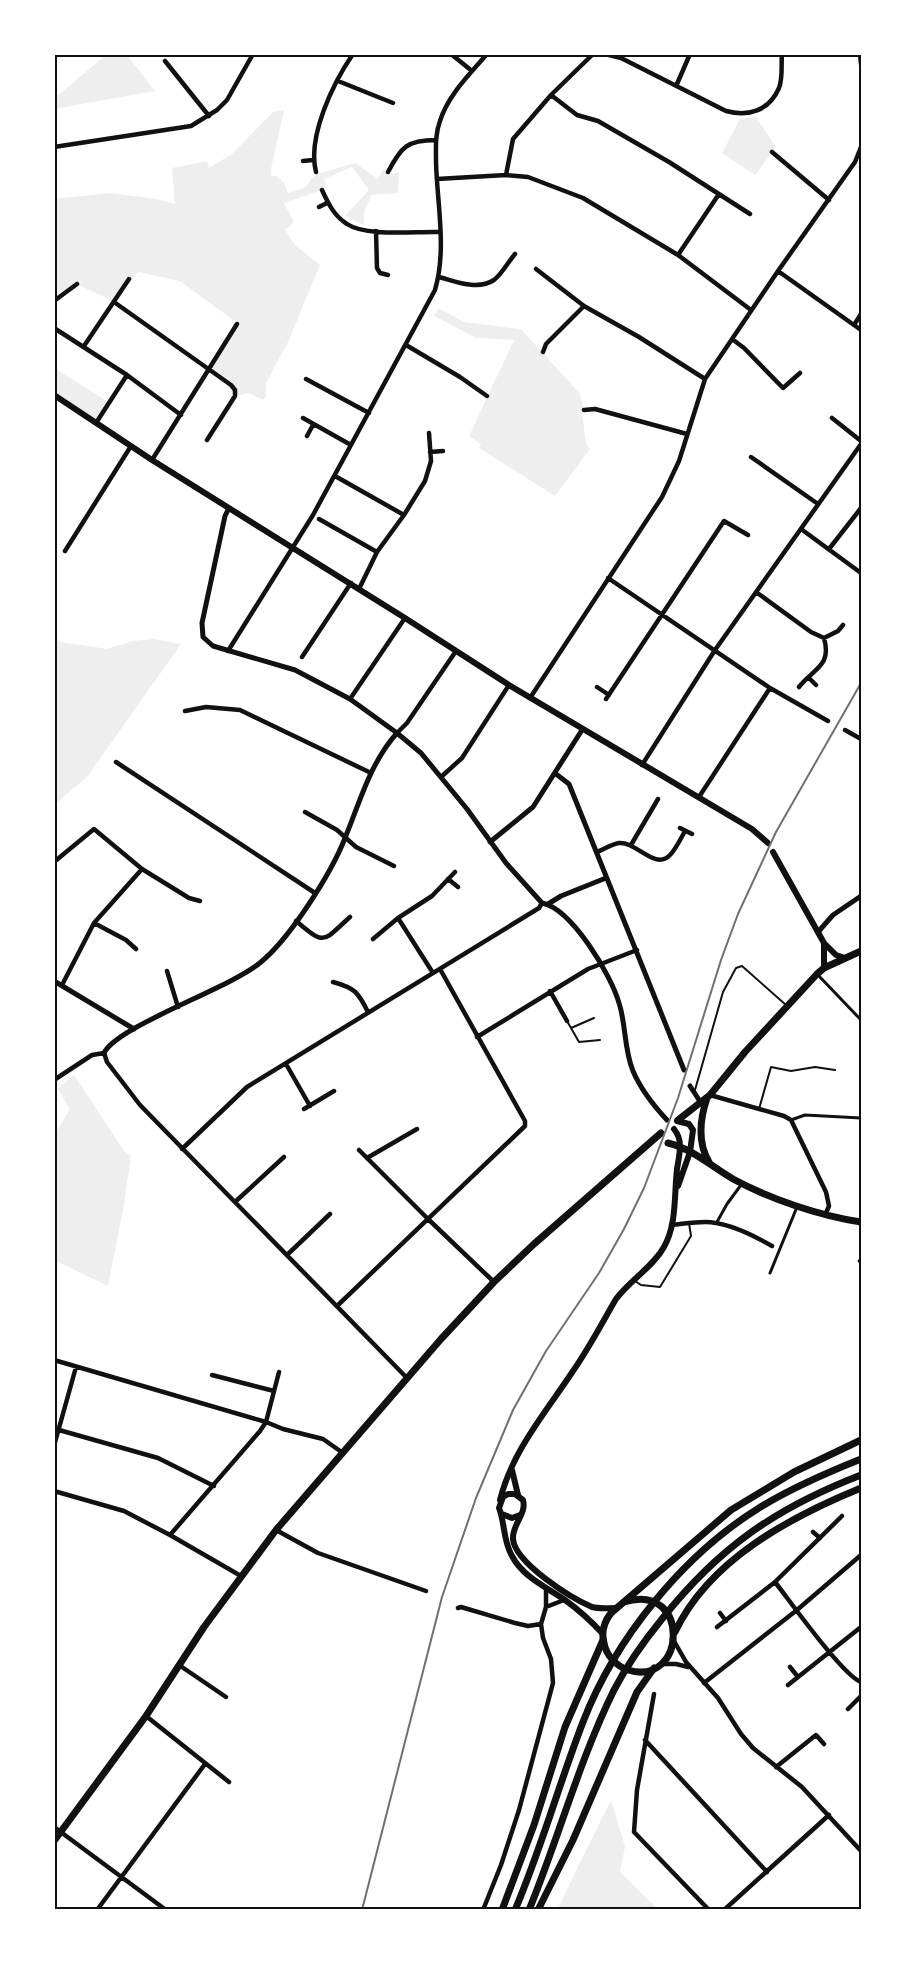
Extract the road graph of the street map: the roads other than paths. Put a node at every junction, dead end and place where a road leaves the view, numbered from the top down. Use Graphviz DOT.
graph roads {
  1 [pos="253,54"];
  2 [pos="353,54"];
  3 [pos="451,54"];
  4 [pos="487,54"];
  5 [pos="603,54"];
  6 [pos="690,54"];
  7 [pos="782,54"];
  8 [pos="860,54"];
  9 [pos="165,61"];
  10 [pos="861,64"];
  11 [pos="472,71"];
  12 [pos="338,81"];
  13 [pos="677,84"];
  14 [pos="551,95"];
  15 [pos="393,103"];
  16 [pos="209,116"];
  17 [pos="436,140"];
  18 [pos="54,147"];
  19 [pos="861,147"];
  20 [pos="772,152"];
  21 [pos="313,160"];
  22 [pos="303,161"];
  23 [pos="391,166"];
  24 [pos="398,170"];
  25 [pos="316,172"];
  26 [pos="388,172"];
  27 [pos="506,175"];
  28 [pos="437,180"];
  29 [pos="322,190"];
  30 [pos="719,194"];
  31 [pos="829,200"];
  32 [pos="327,202"];
  33 [pos="319,207"];
  34 [pos="750,214"];
  35 [pos="376,231"];
  36 [pos="440,232"];
  37 [pos="515,254"];
  38 [pos="678,255"];
  39 [pos="536,269"];
  40 [pos="778,271"];
  41 [pos="380,273"];
  42 [pos="388,275"];
  43 [pos="439,277"];
  44 [pos="129,279"];
  45 [pos="376,279"];
  46 [pos="77,284"];
  47 [pos="55,300"];
  48 [pos="114,302"];
  49 [pos="61,306"];
  50 [pos="584,306"];
  51 [pos="751,310"];
  52 [pos="861,314"];
  53 [pos="237,324"];
  54 [pos="854,325"];
  55 [pos="54,328"];
  56 [pos="861,330"];
  57 [pos="540,338"];
  58 [pos="732,339"];
  59 [pos="546,344"];
  60 [pos="406,345"];
  61 [pos="84,346"];
  62 [pos="543,352"];
  63 [pos="209,370"];
  64 [pos="800,373"];
  65 [pos="127,375"];
  66 [pos="306,379"];
  67 [pos="705,379"];
  68 [pos="481,381"];
  69 [pos="477,389"];
  70 [pos="54,395"];
  71 [pos="487,396"];
  72 [pos="597,400"];
  73 [pos="596,409"];
  74 [pos="584,410"];
  75 [pos="369,413"];
  76 [pos="181,415"];
  77 [pos="303,418"];
  78 [pos="832,418"];
  79 [pos="96,423"];
  80 [pos="313,425"];
  81 [pos="429,433"];
  82 [pos="687,434"];
  83 [pos="307,435"];
  84 [pos="207,440"];
  85 [pos="861,442"];
  86 [pos="351,445"];
  87 [pos="131,446"];
  88 [pos="443,451"];
  89 [pos="430,452"];
  90 [pos="750,457"];
  91 [pos="152,460"];
  92 [pos="335,476"];
  93 [pos="818,504"];
  94 [pos="229,508"];
  95 [pos="861,508"];
  96 [pos="404,515"];
  97 [pos="320,519"];
  98 [pos="801,528"];
  99 [pos="748,535"];
  100 [pos="293,549"];
  101 [pos="829,549"];
  102 [pos="65,551"];
  103 [pos="377,552"];
  104 [pos="861,573"];
  105 [pos="608,578"];
  106 [pos="351,584"];
  107 [pos="359,589"];
  108 [pos="756,592"];
  109 [pos="661,613"];
  110 [pos="405,618"];
  111 [pos="843,625"];
  112 [pos="824,638"];
  113 [pos="715,650"];
  114 [pos="228,651"];
  115 [pos="456,651"];
  116 [pos="302,657"];
  117 [pos="809,678"];
  118 [pos="509,685"];
  119 [pos="816,685"];
  120 [pos="597,687"];
  121 [pos="799,687"];
  122 [pos="770,688"];
  123 [pos="530,698"];
  124 [pos="350,699"];
  125 [pos="185,711"];
  126 [pos="828,721"];
  127 [pos="582,730"];
  128 [pos="845,730"];
  129 [pos="397,733"];
  130 [pos="861,739"];
  131 [pos="116,762"];
  132 [pos="642,765"];
  133 [pos="371,773"];
  134 [pos="556,774"];
  135 [pos="441,777"];
  136 [pos="699,797"];
  137 [pos="658,799"];
  138 [pos="305,812"];
  139 [pos="692,834"];
  140 [pos="346,837"];
  141 [pos="490,842"];
  142 [pos="768,843"];
  143 [pos="631,845"];
  144 [pos="597,852"];
  145 [pos="773,852"];
  146 [pos="54,862"];
  147 [pos="394,866"];
  148 [pos="142,869"];
  149 [pos="455,872"];
  150 [pos="606,878"];
  151 [pos="448,879"];
  152 [pos="458,887"];
  153 [pos="315,893"];
  154 [pos="861,896"];
  155 [pos="200,901"];
  156 [pos="545,903"];
  157 [pos="350,917"];
  158 [pos="398,918"];
  159 [pos="296,921"];
  160 [pos="94,922"];
  161 [pos="818,932"];
  162 [pos="373,939"];
  163 [pos="824,943"];
  164 [pos="136,949"];
  165 [pos="637,950"];
  166 [pos="861,951"];
  167 [pos="845,958"];
  168 [pos="601,965"];
  169 [pos="824,968"];
  170 [pos="440,969"];
  171 [pos="167,971"];
  172 [pos="433,973"];
  173 [pos="817,974"];
  174 [pos="54,981"];
  175 [pos="333,982"];
  176 [pos="62,985"];
  177 [pos="550,992"];
  178 [pos="786,1005"];
  179 [pos="178,1007"];
  180 [pos="368,1012"];
  181 [pos="594,1018"];
  182 [pos="861,1020"];
  183 [pos="567,1021"];
  184 [pos="571,1028"];
  185 [pos="134,1029"];
  186 [pos="477,1037"];
  187 [pos="600,1040"];
  188 [pos="104,1053"];
  189 [pos="286,1064"];
  190 [pos="684,1070"];
  191 [pos="835,1070"];
  192 [pos="54,1080"];
  193 [pos="690,1086"];
  194 [pos="334,1091"];
  195 [pos="694,1092"];
  196 [pos="709,1096"];
  197 [pos="700,1103"];
  198 [pos="310,1106"];
  199 [pos="304,1109"];
  200 [pos="759,1109"];
  201 [pos="861,1118"];
  202 [pos="667,1120"];
  203 [pos="677,1120"];
  204 [pos="791,1120"];
  205 [pos="674,1129"];
  206 [pos="417,1130"];
  207 [pos="662,1133"];
  208 [pos="668,1143"];
  209 [pos="657,1144"];
  210 [pos="646,1147"];
  211 [pos="680,1147"];
  212 [pos="182,1149"];
  213 [pos="359,1150"];
  214 [pos="690,1152"];
  215 [pos="284,1157"];
  216 [pos="367,1158"];
  217 [pos="709,1162"];
  218 [pos="742,1184"];
  219 [pos="676,1191"];
  220 [pos="235,1202"];
  221 [pos="797,1206"];
  222 [pos="330,1214"];
  223 [pos="825,1215"];
  224 [pos="428,1219"];
  225 [pos="861,1222"];
  226 [pos="690,1223"];
  227 [pos="716,1224"];
  228 [pos="671,1225"];
  229 [pos="762,1240"];
  230 [pos="772,1246"];
  231 [pos="758,1248"];
  232 [pos="287,1255"];
  233 [pos="770,1273"];
  234 [pos="632,1279"];
  235 [pos="494,1282"];
  236 [pos="337,1306"];
  237 [pos="54,1360"];
  238 [pos="76,1367"];
  239 [pos="279,1372"];
  240 [pos="212,1375"];
  241 [pos="408,1378"];
  242 [pos="274,1391"];
  243 [pos="266,1422"];
  244 [pos="59,1430"];
  245 [pos="861,1440"];
  246 [pos="54,1446"];
  247 [pos="343,1453"];
  248 [pos="861,1459"];
  249 [pos="512,1470"];
  250 [pos="861,1474"];
  251 [pos="214,1486"];
  252 [pos="861,1488"];
  253 [pos="54,1491"];
  254 [pos="518,1495"];
  255 [pos="500,1500"];
  256 [pos="502,1514"];
  257 [pos="520,1515"];
  258 [pos="842,1516"];
  259 [pos="276,1530"];
  260 [pos="813,1532"];
  261 [pos="170,1535"];
  262 [pos="820,1538"];
  263 [pos="861,1555"];
  264 [pos="241,1576"];
  265 [pos="775,1582"];
  266 [pos="546,1588"];
  267 [pos="426,1591"];
  268 [pos="564,1599"];
  269 [pos="624,1602"];
  270 [pos="546,1607"];
  271 [pos="458,1608"];
  272 [pos="615,1608"];
  273 [pos="797,1610"];
  274 [pos="720,1613"];
  275 [pos="726,1621"];
  276 [pos="541,1624"];
  277 [pos="717,1627"];
  278 [pos="861,1627"];
  279 [pos="675,1632"];
  280 [pos="603,1637"];
  281 [pos="674,1641"];
  282 [pos="830,1652"];
  283 [pos="178,1665"];
  284 [pos="658,1666"];
  285 [pos="790,1667"];
  286 [pos="691,1668"];
  287 [pos="798,1677"];
  288 [pos="861,1682"];
  289 [pos="704,1683"];
  290 [pos="788,1685"];
  291 [pos="654,1694"];
  292 [pos="861,1696"];
  293 [pos="226,1697"];
  294 [pos="848,1709"];
  295 [pos="146,1716"];
  296 [pos="645,1740"];
  297 [pos="824,1744"];
  298 [pos="205,1764"];
  299 [pos="776,1767"];
  300 [pos="229,1782"];
  301 [pos="829,1815"];
  302 [pos="54,1827"];
  303 [pos="61,1832"];
  304 [pos="54,1841"];
  305 [pos="861,1851"];
  306 [pos="767,1872"];
  307 [pos="122,1877"];
  308 [pos="97,1910"];
  309 [pos="166,1910"];
  310 [pos="483,1910"];
  311 [pos="502,1910"];
  312 [pos="515,1910"];
  313 [pos="529,1910"];
  314 [pos="538,1910"];
  315 [pos="709,1910"];
  316 [pos="724,1910"];
  1 -- 16 [label="street"];
  2 -- 12 [label="street"];
  3 -- 11 [label="street"];
  4 -- 11 [label="street"];
  5 -- 13 [label="street"];
  5 -- 14 [label="street"];
  6 -- 13 [label="street"];
  7 -- 13 [label="street"];
  8 -- 10 [label="street"];
  9 -- 16 [label="street"];
  11 -- 17 [label="street"];
  12 -- 15 [label="street"];
  12 -- 21 [label="street"];
  14 -- 27 [label="street"];
  14 -- 30 [label="street"];
  16 -- 18 [label="street"];
  17 -- 23 [label="street"];
  17 -- 28 [label="street"];
  19 -- 31 [label="street"];
  20 -- 31 [label="street"];
  21 -- 22 [label="street"];
  21 -- 25 [label="street"];
  23 -- 24 [label="street"];
  23 -- 26 [label="street"];
  27 -- 28 [label="street"];
  27 -- 38 [label="street"];
  28 -- 36 [label="street"];
  29 -- 32 [label="street"];
  30 -- 34 [label="street"];
  30 -- 38 [label="street"];
  31 -- 40 [label="street"];
  32 -- 33 [label="street"];
  32 -- 35 [label="street"];
  35 -- 36 [label="street"];
  35 -- 41 [label="street"];
  36 -- 43 [label="street"];
  37 -- 43 [label="street"];
  38 -- 51 [label="street"];
  39 -- 50 [label="street"];
  40 -- 51 [label="street"];
  40 -- 54 [label="street"];
  41 -- 42 [label="street"];
  41 -- 45 [label="street"];
  43 -- 60 [label="street"];
  44 -- 48 [label="street"];
  46 -- 47 [label="street"];
  47 -- 49 [label="street"];
  48 -- 61 [label="street"];
  48 -- 63 [label="street"];
  50 -- 59 [label="street"];
  50 -- 67 [label="street"];
  51 -- 58 [label="street"];
  52 -- 54 [label="street"];
  53 -- 63 [label="street"];
  54 -- 56 [label="street"];
  55 -- 61 [label="street"];
  57 -- 59 [label="street"];
  58 -- 64 [label="street"];
  58 -- 67 [label="street"];
  59 -- 62 [label="street"];
  60 -- 69 [label="street"];
  60 -- 75 [label="street"];
  61 -- 65 [label="street"];
  63 -- 76 [label="street"];
  63 -- 84 [label="street"];
  65 -- 76 [label="street"];
  65 -- 79 [label="street"];
  66 -- 75 [label="street"];
  67 -- 82 [label="street"];
  68 -- 69 [label="street"];
  69 -- 71 [label="street"];
  70 -- 79 [label="main road"];
  72 -- 73 [label="street"];
  73 -- 74 [label="street"];
  73 -- 82 [label="street"];
  75 -- 86 [label="street"];
  76 -- 91 [label="street"];
  77 -- 80 [label="street"];
  78 -- 85 [label="street"];
  79 -- 87 [label="main road"];
  80 -- 83 [label="street"];
  80 -- 86 [label="street"];
  81 -- 89 [label="street"];
  82 -- 105 [label="street"];
  85 -- 93 [label="street"];
  86 -- 92 [label="street"];
  87 -- 91 [label="main road"];
  87 -- 102 [label="street"];
  88 -- 89 [label="street"];
  89 -- 96 [label="street"];
  90 -- 93 [label="street"];
  91 -- 94 [label="main road"];
  92 -- 96 [label="street"];
  92 -- 100 [label="street"];
  93 -- 98 [label="street"];
  94 -- 100 [label="main road"];
  94 -- 114 [label="street"];
  95 -- 101 [label="street"];
  96 -- 103 [label="street"];
  97 -- 103 [label="street"];
  98 -- 101 [label="street"];
  98 -- 108 [label="street"];
  99 -- 109 [label="street"];
  100 -- 106 [label="main road"];
  100 -- 114 [label="street"];
  101 -- 104 [label="street"];
  103 -- 107 [label="street"];
  105 -- 109 [label="street"];
  105 -- 123 [label="street"];
  106 -- 107 [label="main road"];
  106 -- 116 [label="street"];
  107 -- 110 [label="main road"];
  108 -- 112 [label="street"];
  108 -- 113 [label="street"];
  109 -- 113 [label="street"];
  109 -- 120 [label="street"];
  110 -- 115 [label="main road"];
  110 -- 124 [label="street"];
  111 -- 112 [label="street"];
  112 -- 117 [label="street"];
  113 -- 122 [label="street"];
  113 -- 132 [label="street"];
  114 -- 124 [label="street"];
  115 -- 118 [label="main road"];
  115 -- 129 [label="street"];
  117 -- 119 [label="street"];
  117 -- 121 [label="street"];
  118 -- 123 [label="main road"];
  118 -- 135 [label="street"];
  122 -- 126 [label="street"];
  122 -- 136 [label="street"];
  123 -- 127 [label="main road"];
  124 -- 129 [label="street"];
  125 -- 133 [label="street"];
  127 -- 132 [label="main road"];
  127 -- 134 [label="street"];
  128 -- 130 [label="street"];
  129 -- 133 [label="street"];
  129 -- 135 [label="street"];
  131 -- 153 [label="street"];
  132 -- 136 [label="main road"];
  133 -- 140 [label="street"];
  134 -- 141 [label="street"];
  134 -- 144 [label="street"];
  135 -- 141 [label="street"];
  136 -- 142 [label="main road"];
  137 -- 143 [label="street"];
  138 -- 140 [label="street"];
  139 -- 143 [label="street"];
  140 -- 147 [label="street"];
  140 -- 153 [label="street"];
  141 -- 156 [label="street"];
  143 -- 144 [label="street"];
  144 -- 150 [label="street"];
  145 -- 161 [label="main road"];
  146 -- 148 [label="street"];
  148 -- 155 [label="street"];
  148 -- 160 [label="street"];
  149 -- 151 [label="street"];
  150 -- 156 [label="street"];
  150 -- 165 [label="street"];
  151 -- 152 [label="street"];
  151 -- 158 [label="street"];
  153 -- 159 [label="street"];
  154 -- 161 [label="street"];
  156 -- 168 [label="street"];
  156 -- 170 [label="street"];
  157 -- 159 [label="street"];
  158 -- 162 [label="street"];
  158 -- 172 [label="street"];
  159 -- 179 [label="street"];
  160 -- 164 [label="street"];
  160 -- 176 [label="street"];
  161 -- 163 [label="main road"];
  163 -- 167 [label="main road"];
  163 -- 169 [label="main road"];
  165 -- 168 [label="street"];
  165 -- 190 [label="street"];
  166 -- 167 [label="main road"];
  167 -- 169 [label="main road"];
  168 -- 177 [label="street"];
  168 -- 202 [label="street"];
  169 -- 173 [label="main road"];
  170 -- 172 [label="street"];
  170 -- 186 [label="street"];
  171 -- 179 [label="street"];
  172 -- 180 [label="street"];
  173 -- 178 [label="main road"];
  173 -- 182 [label="street"];
  174 -- 176 [label="street"];
  175 -- 180 [label="street"];
  176 -- 185 [label="street"];
  177 -- 183 [label="street"];
  177 -- 186 [label="street"];
  178 -- 195 [label="lane"];
  178 -- 196 [label="main road"];
  179 -- 185 [label="street"];
  180 -- 189 [label="street"];
  181 -- 184 [label="lane"];
  183 -- 184 [label="lane"];
  184 -- 187 [label="lane"];
  185 -- 188 [label="street"];
  186 -- 224 [label="street"];
  188 -- 192 [label="street"];
  188 -- 212 [label="street"];
  189 -- 198 [label="street"];
  189 -- 212 [label="street"];
  191 -- 200 [label="lane"];
  193 -- 195 [label="street"];
  194 -- 198 [label="street"];
  195 -- 197 [label="street"];
  196 -- 197 [label="main road"];
  196 -- 200 [label="street"];
  196 -- 217 [label="main road"];
  197 -- 203 [label="main road"];
  198 -- 199 [label="street"];
  200 -- 204 [label="street"];
  201 -- 204 [label="street"];
  203 -- 214 [label="main road"];
  204 -- 223 [label="street"];
  205 -- 211 [label="main road"];
  206 -- 216 [label="street"];
  207 -- 210 [label="main road"];
  208 -- 211 [label="main road"];
  209 -- 210 [label="main road"];
  210 -- 235 [label="main road"];
  211 -- 214 [label="main road"];
  211 -- 219 [label="main road"];
  212 -- 220 [label="street"];
  213 -- 216 [label="street"];
  214 -- 217 [label="main road"];
  214 -- 219 [label="main road"];
  215 -- 220 [label="street"];
  216 -- 224 [label="street"];
  217 -- 218 [label="main road"];
  218 -- 221 [label="main road"];
  218 -- 227 [label="street"];
  219 -- 228 [label="main road"];
  220 -- 232 [label="street"];
  221 -- 223 [label="main road"];
  221 -- 233 [label="street"];
  222 -- 232 [label="street"];
  223 -- 225 [label="main road"];
  224 -- 235 [label="street"];
  224 -- 236 [label="street"];
  226 -- 227 [label="street"];
  226 -- 228 [label="street"];
  226 -- 234 [label="lane"];
  227 -- 229 [label="street"];
  228 -- 234 [label="main road"];
  229 -- 230 [label="street"];
  229 -- 231 [label="street"];
  232 -- 236 [label="street"];
  234 -- 249 [label="main road"];
  235 -- 241 [label="main road"];
  236 -- 241 [label="street"];
  237 -- 238 [label="street"];
  238 -- 243 [label="street"];
  238 -- 244 [label="street"];
  239 -- 242 [label="street"];
  240 -- 242 [label="street"];
  241 -- 247 [label="main road"];
  242 -- 243 [label="street"];
  243 -- 247 [label="street"];
  243 -- 251 [label="street"];
  244 -- 246 [label="street"];
  244 -- 251 [label="street"];
  245 -- 269 [label="main road"];
  247 -- 259 [label="main road"];
  248 -- 312 [label="main road"];
  249 -- 254 [label="main road"];
  249 -- 255 [label="main road"];
  250 -- 313 [label="main road"];
  251 -- 261 [label="street"];
  252 -- 279 [label="main road"];
  253 -- 261 [label="street"];
  254 -- 255 [label="main road"];
  254 -- 257 [label="main road"];
  255 -- 256 [label="main road"];
  256 -- 257 [label="main road"];
  256 -- 266 [label="main road"];
  257 -- 272 [label="main road"];
  258 -- 262 [label="street"];
  259 -- 264 [label="main road"];
  259 -- 267 [label="street"];
  260 -- 262 [label="street"];
  261 -- 264 [label="street"];
  262 -- 265 [label="street"];
  263 -- 273 [label="street"];
  264 -- 283 [label="main road"];
  265 -- 273 [label="street"];
  265 -- 275 [label="street"];
  266 -- 268 [label="main road"];
  266 -- 270 [label="street"];
  268 -- 270 [label="street"];
  268 -- 280 [label="main road"];
  269 -- 272 [label="main road"];
  269 -- 279 [label="main road"];
  270 -- 276 [label="street"];
  271 -- 276 [label="street"];
  272 -- 280 [label="main road"];
  273 -- 282 [label="street"];
  273 -- 289 [label="street"];
  274 -- 275 [label="street"];
  275 -- 277 [label="street"];
  276 -- 310 [label="street"];
  278 -- 282 [label="street"];
  279 -- 281 [label="main road"];
  280 -- 284 [label="main road"];
  280 -- 311 [label="main road"];
  281 -- 284 [label="main road"];
  281 -- 286 [label="street"];
  282 -- 287 [label="street"];
  282 -- 288 [label="street"];
  283 -- 293 [label="street"];
  283 -- 295 [label="main road"];
  284 -- 286 [label="street"];
  284 -- 314 [label="main road"];
  285 -- 287 [label="street"];
  286 -- 289 [label="street"];
  287 -- 290 [label="street"];
  289 -- 299 [label="street"];
  291 -- 296 [label="street"];
  292 -- 294 [label="street"];
  295 -- 298 [label="street"];
  295 -- 303 [label="main road"];
  296 -- 306 [label="street"];
  296 -- 315 [label="street"];
  297 -- 299 [label="street"];
  298 -- 300 [label="street"];
  298 -- 307 [label="street"];
  299 -- 301 [label="street"];
  301 -- 305 [label="street"];
  301 -- 306 [label="street"];
  302 -- 303 [label="street"];
  303 -- 304 [label="main road"];
  303 -- 307 [label="street"];
  306 -- 316 [label="street"];
  307 -- 308 [label="street"];
  307 -- 309 [label="street"];
}
